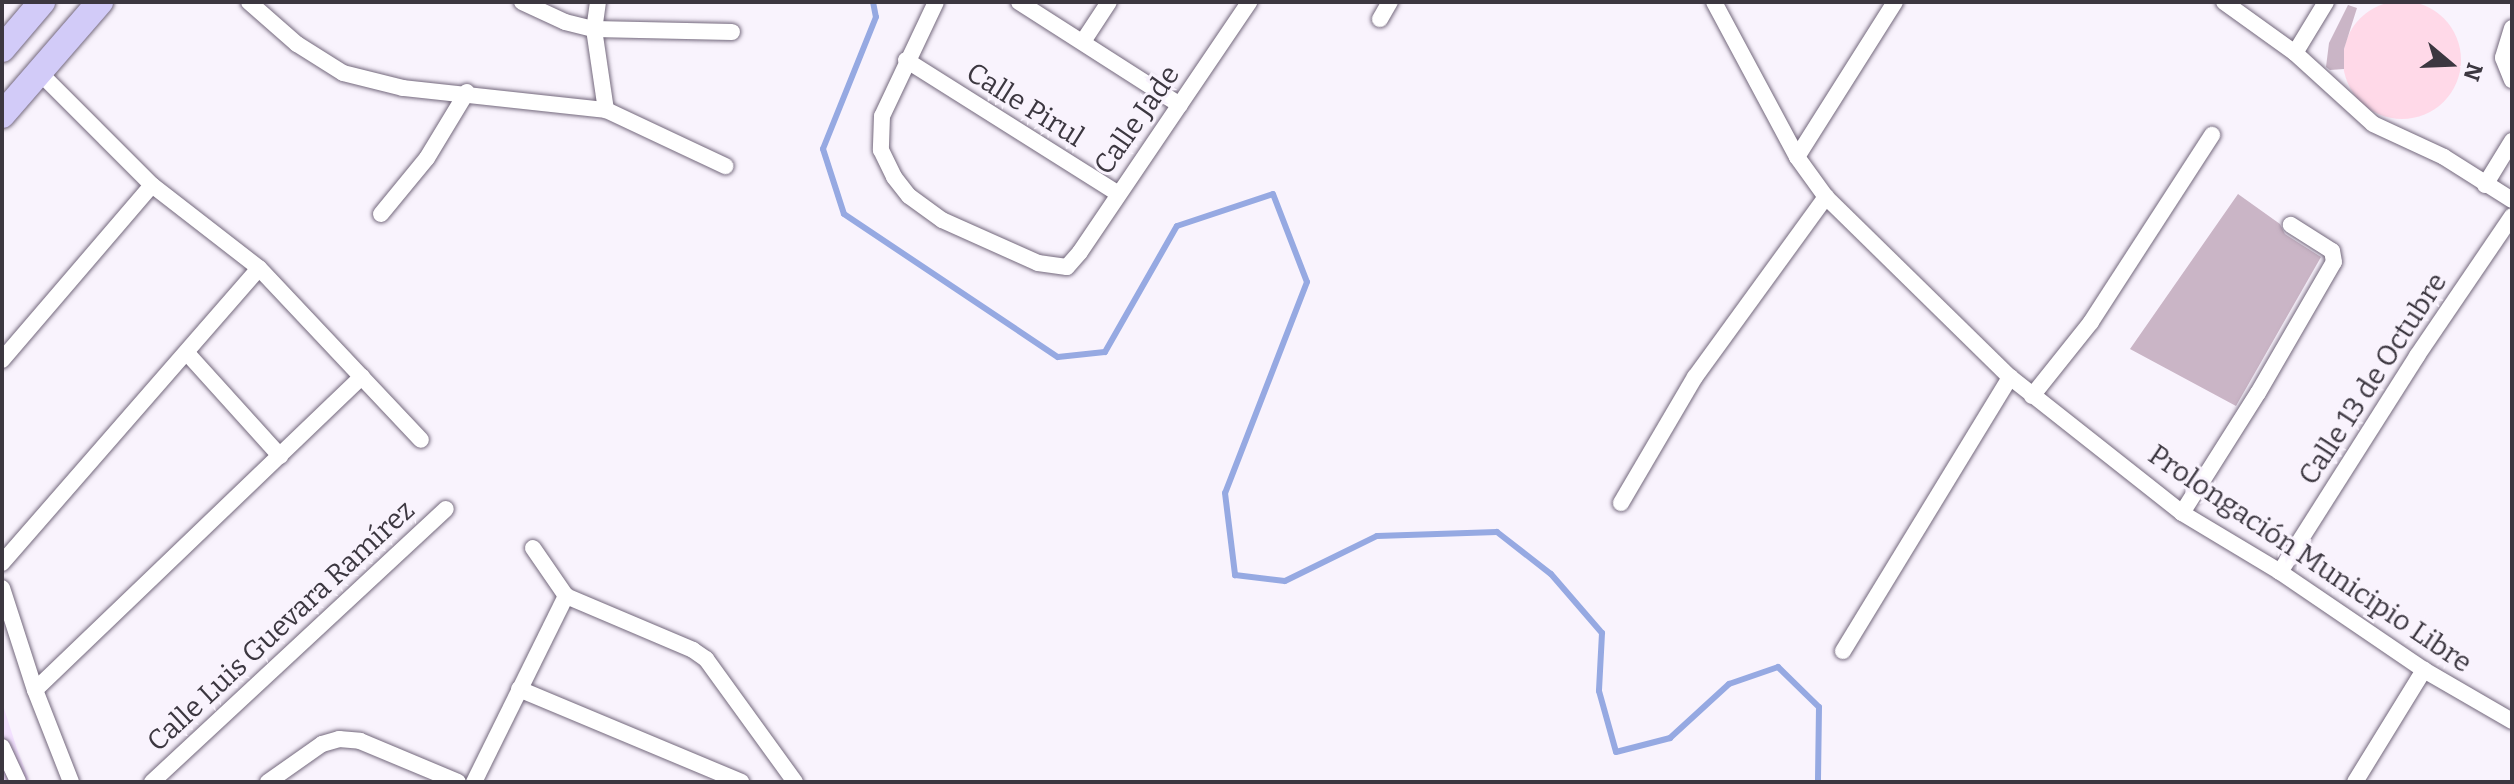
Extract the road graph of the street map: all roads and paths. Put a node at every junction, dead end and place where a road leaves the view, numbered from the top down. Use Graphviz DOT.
graph roads {
  1 [pos="42,2"];
  2 [pos="100,2"];
  3 [pos="249,2"];
  4 [pos="522,2"];
  5 [pos="598,2"];
  6 [pos="936,2"];
  7 [pos="1019,2"];
  8 [pos="1109,2"];
  9 [pos="1249,2"];
  10 [pos="1390,2"];
  11 [pos="1714,2"];
  12 [pos="1895,2"];
  13 [pos="2224,2"];
  14 [pos="2326,2"];
  15 [pos="1380,19"];
  16 [pos="2512,28"];
  17 [pos="594,29"];
  18 [pos="732,32"];
  19 [pos="1084,40"];
  20 [pos="2,49"];
  21 [pos="2295,53"];
  22 [pos="906,60"];
  23 [pos="39,72"];
  24 [pos="2511,79"];
  25 [pos="467,92"];
  26 [pos="1180,105"];
  27 [pos="606,110"];
  28 [pos="2,115"];
  29 [pos="2212,135"];
  30 [pos="2512,141"];
  31 [pos="1797,157"];
  32 [pos="725,166"];
  33 [pos="152,185"];
  34 [pos="2485,185"];
  35 [pos="1117,193"];
  36 [pos="1826,197"];
  37 [pos="2512,200"];
  38 [pos="381,214"];
  39 [pos="2512,216"];
  40 [pos="2291,225"];
  41 [pos="259,268"];
  42 [pos="187,353"];
  43 [pos="2,360"];
  44 [pos="362,376"];
  45 [pos="2010,377"];
  46 [pos="2032,396"];
  47 [pos="421,440"];
  48 [pos="280,456"];
  49 [pos="1621,503"];
  50 [pos="446,509"];
  51 [pos="2182,513"];
  52 [pos="533,548"];
  53 [pos="2,563"];
  54 [pos="2280,572"];
  55 [pos="2,588"];
  56 [pos="566,596"];
  57 [pos="1843,651"];
  58 [pos="2424,670"];
  59 [pos="519,689"];
  60 [pos="35,690"];
  61 [pos="2512,721"];
  62 [pos="2,747"];
  63 [pos="18,782"];
  64 [pos="71,782"];
  65 [pos="152,782"];
  66 [pos="268,782"];
  67 [pos="458,782"];
  68 [pos="474,782"];
  69 [pos="741,782"];
  70 [pos="795,782"];
  71 [pos="2355,782"];
  1 -- 20 [label="main road"];
  2 -- 23 [label="main road"];
  3 -- 25 [label="street"];
  4 -- 17 [label="street"];
  5 -- 17 [label="street"];
  6 -- 22 [label="street"];
  7 -- 19 [label="street"];
  8 -- 19 [label="street"];
  9 -- 26 [label="street, Calle Jade"];
  10 -- 15 [label="street"];
  11 -- 31 [label="street, Prolongación Municipio Libre"];
  12 -- 31 [label="street"];
  13 -- 21 [label="street"];
  14 -- 21 [label="street"];
  16 -- 24 [label="street"];
  17 -- 18 [label="street"];
  17 -- 27 [label="street"];
  19 -- 26 [label="street"];
  21 -- 34 [label="street"];
  22 -- 35 [label="street, Calle Pirul"];
  22 -- 35 [label="street, Calle Jade"];
  23 -- 28 [label="main road"];
  23 -- 33 [label="street"];
  25 -- 27 [label="street"];
  25 -- 38 [label="street"];
  26 -- 35 [label="street, Calle Jade"];
  27 -- 32 [label="street"];
  29 -- 46 [label="street"];
  30 -- 34 [label="street"];
  31 -- 36 [label="street, Prolongación Municipio Libre"];
  33 -- 41 [label="street"];
  33 -- 43 [label="street"];
  34 -- 37 [label="street"];
  36 -- 45 [label="street, Prolongación Municipio Libre"];
  36 -- 49 [label="street"];
  39 -- 54 [label="street, Calle 13 de Octubre"];
  40 -- 51 [label="street"];
  41 -- 42 [label="street"];
  41 -- 44 [label="street"];
  42 -- 48 [label="street"];
  42 -- 53 [label="street"];
  44 -- 47 [label="street"];
  44 -- 48 [label="street"];
  45 -- 46 [label="street, Prolongación Municipio Libre"];
  45 -- 57 [label="street"];
  46 -- 51 [label="street, Prolongación Municipio Libre"];
  48 -- 60 [label="street"];
  50 -- 65 [label="street, Calle Luis Guevara Ramírez"];
  51 -- 54 [label="street, Prolongación Municipio Libre"];
  52 -- 56 [label="street"];
  54 -- 58 [label="street, Prolongación Municipio Libre"];
  55 -- 60 [label="street"];
  56 -- 59 [label="street"];
  56 -- 70 [label="street"];
  58 -- 61 [label="street, Prolongación Municipio Libre"];
  58 -- 71 [label="street"];
  59 -- 68 [label="street"];
  59 -- 69 [label="street"];
  60 -- 64 [label="street"];
  62 -- 63 [label="street"];
  66 -- 67 [label="street"];
}
